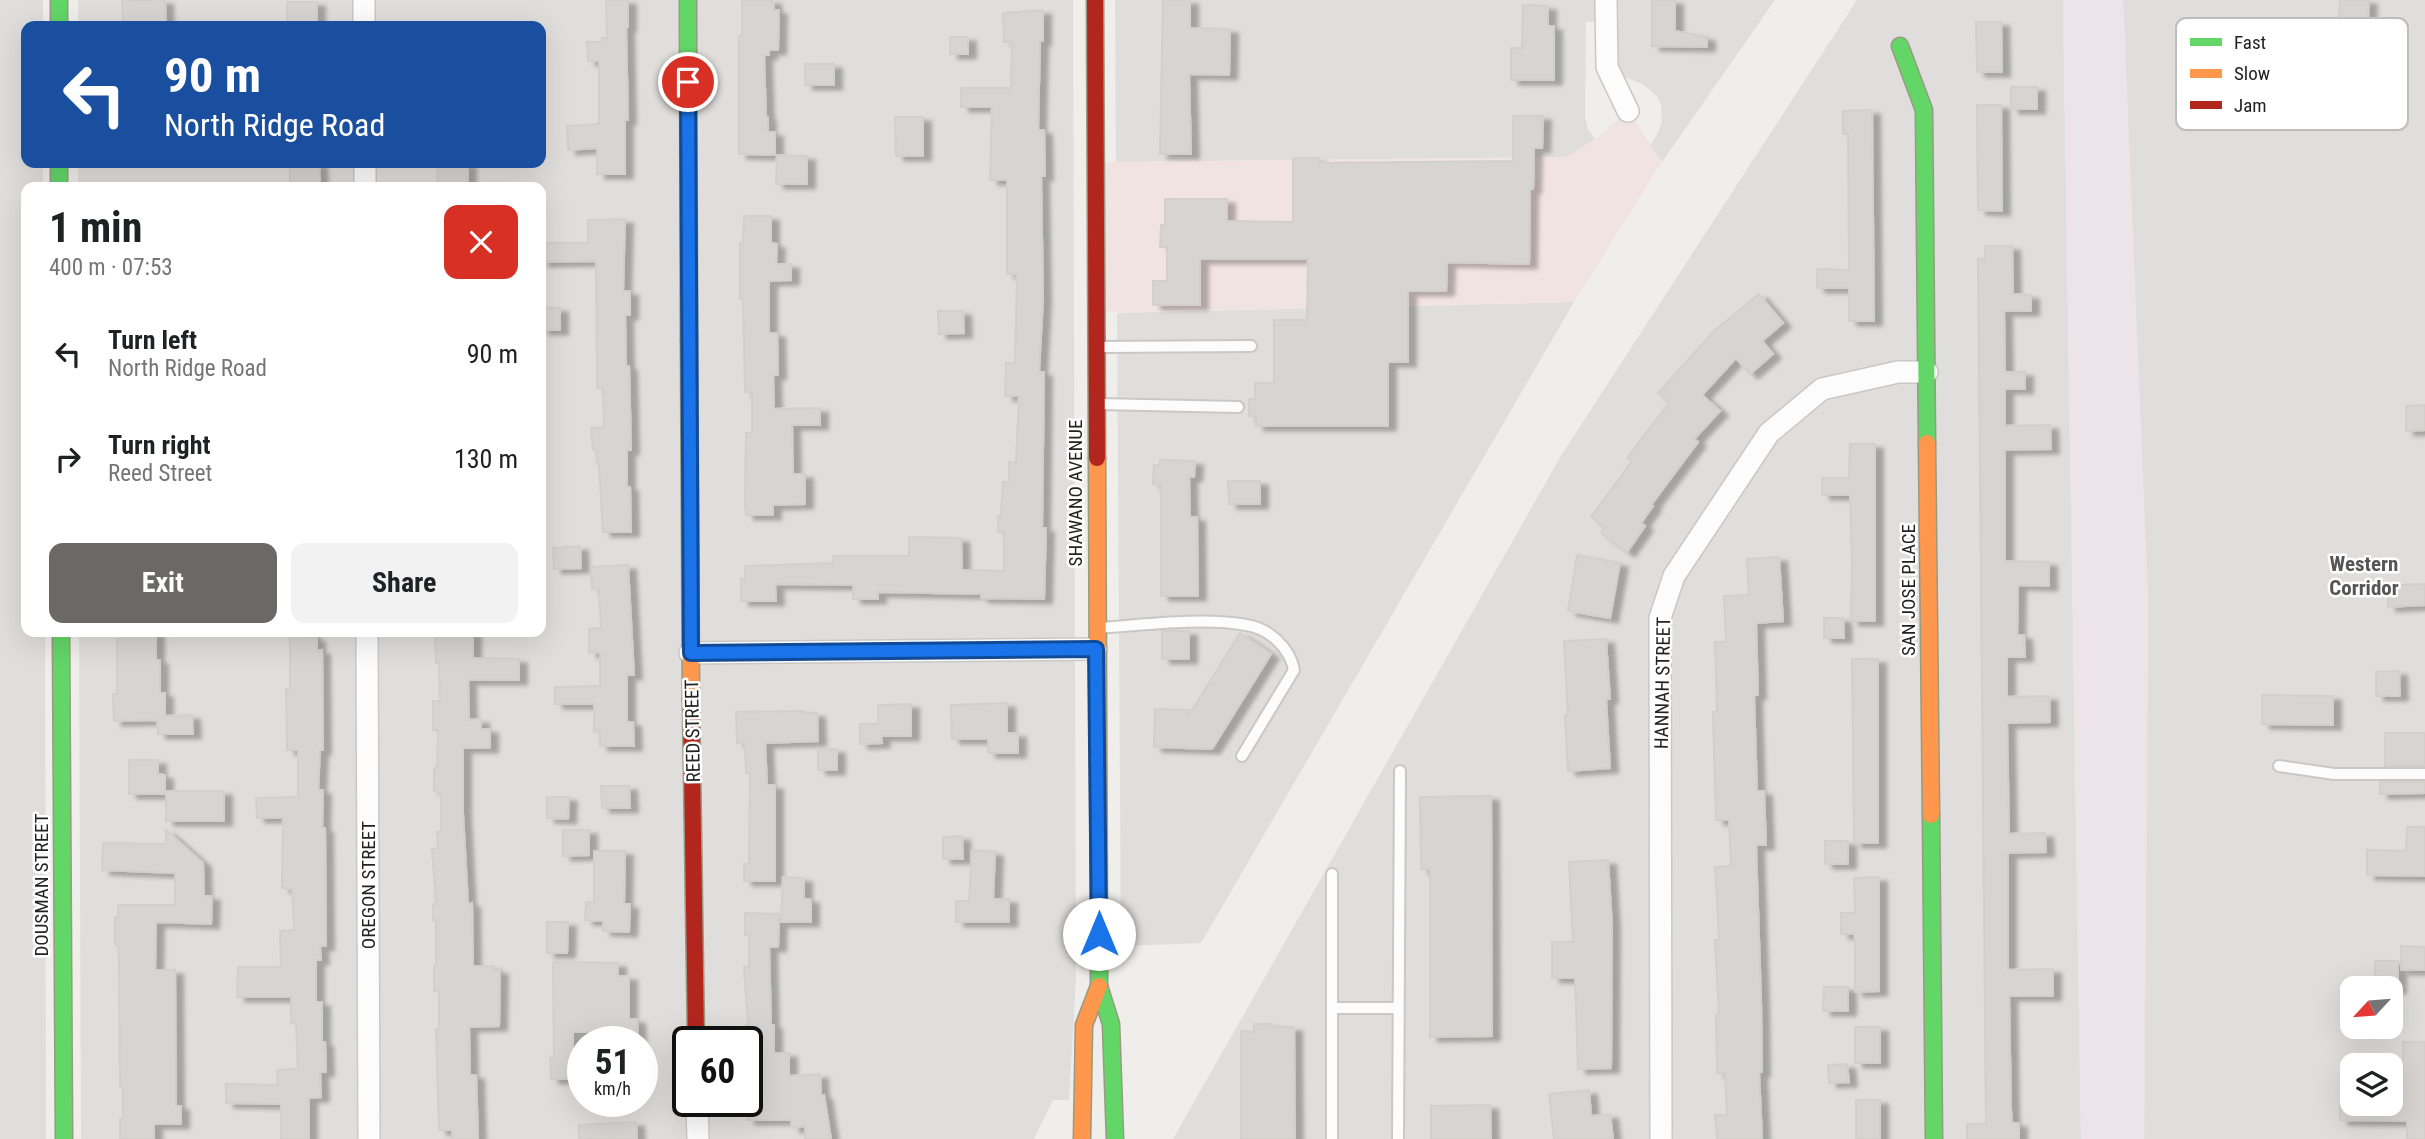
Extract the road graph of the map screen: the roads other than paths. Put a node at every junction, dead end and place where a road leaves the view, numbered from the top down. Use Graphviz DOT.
graph roads {
  1 [pos="58,0"];
  2 [pos="364,0"];
  3 [pos="688,0"];
  4 [pos="1095,0"];
  5 [pos="1606,0"];
  6 [pos="59,21"];
  7 [pos="365,21"];
  8 [pos="1900,46"];
  9 [pos="1628,111"];
  10 [pos="1251,346"];
  11 [pos="1096,347"];
  12 [pos="1927,372"];
  13 [pos="1096,404"];
  14 [pos="1238,407"];
  15 [pos="61,637"];
  16 [pos="367,637"];
  17 [pos="1096,638"];
  18 [pos="691,653"];
  19 [pos="1242,756"];
  20 [pos="2279,766"];
  21 [pos="1400,771"];
  22 [pos="2425,774"];
  23 [pos="1332,874"];
  24 [pos="1099,986"];
  25 [pos="1332,1008"];
  26 [pos="1398,1008"];
  27 [pos="696,1026"];
  28 [pos="697,1117"];
  29 [pos="64,1139"];
  30 [pos="369,1139"];
  31 [pos="698,1139"];
  32 [pos="1082,1139"];
  33 [pos="1115,1139"];
  34 [pos="1332,1139"];
  35 [pos="1398,1139"];
  36 [pos="1661,1139"];
  37 [pos="1934,1139"];
  1 -- 6 [label="street"];
  2 -- 7 [label="street"];
  3 -- 18 [label="street, REED STREET"];
  4 -- 11 [label="street, SHAWANO AVENUE"];
  5 -- 9 [label="street"];
  8 -- 12 [label="street, SAN JOSE PLACE"];
  10 -- 11 [label="lane"];
  11 -- 13 [label="street, SHAWANO AVENUE"];
  12 -- 36 [label="street, HANNAH STREET"];
  12 -- 37 [label="street, SAN JOSE PLACE"];
  13 -- 14 [label="lane"];
  13 -- 17 [label="street, SHAWANO AVENUE"];
  15 -- 29 [label="street, DOUSMAN STREET"];
  16 -- 30 [label="street, OREGON STREET"];
  17 -- 18 [label="street"];
  17 -- 19 [label="lane"];
  17 -- 24 [label="street, SHAWANO AVENUE"];
  18 -- 27 [label="street, REED STREET"];
  20 -- 22 [label="lane"];
  21 -- 26 [label="lane"];
  23 -- 25 [label="lane"];
  24 -- 32 [label="street, SHAWANO AVENUE"];
  24 -- 33 [label="street, SHAWANO AVENUE"];
  25 -- 26 [label="lane"];
  25 -- 34 [label="lane"];
  26 -- 35 [label="lane"];
  28 -- 31 [label="street"];
}
